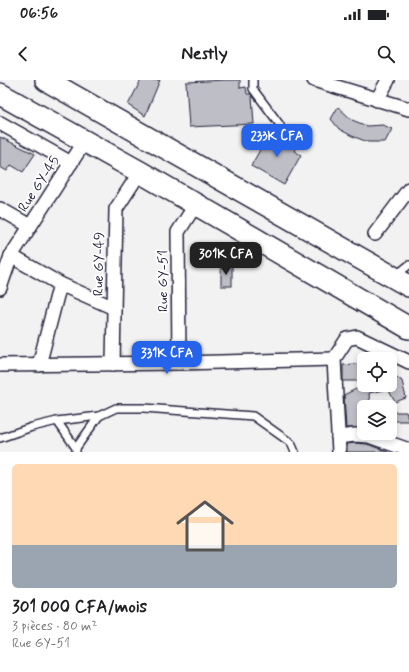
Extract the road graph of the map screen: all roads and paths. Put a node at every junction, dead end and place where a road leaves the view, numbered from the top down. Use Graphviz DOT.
graph roads {
  1 [pos="46,80"];
  2 [pos="253,80"];
  3 [pos="314,80"];
  4 [pos="388,80"];
  5 [pos="0,94"];
  6 [pos="378,100"];
  7 [pos="409,109"];
  8 [pos="0,123"];
  9 [pos="280,125"];
  10 [pos="85,141"];
  11 [pos="71,163"];
  12 [pos="140,172"];
  13 [pos="409,189"];
  14 [pos="196,204"];
  15 [pos="0,209"];
  16 [pos="30,226"];
  17 [pos="375,234"];
  18 [pos="11,256"];
  19 [pos="404,276"];
  20 [pos="60,284"];
  21 [pos="0,288"];
  22 [pos="114,308"];
  23 [pos="409,328"];
  24 [pos="334,359"];
  25 [pos="409,362"];
  26 [pos="179,363"];
  27 [pos="113,364"];
  28 [pos="0,365"];
  29 [pos="39,365"];
  30 [pos="99,416"];
  31 [pos="56,421"];
  32 [pos="338,437"];
  33 [pos="0,438"];
  34 [pos="76,450"];
  35 [pos="409,450"];
  36 [pos="296,452"];
  37 [pos="339,452"];
  1 -- 19 [label="main road"];
  2 -- 9 [label="lane"];
  3 -- 6 [label="street"];
  4 -- 6 [label="street"];
  5 -- 10 [label="main road"];
  6 -- 7 [label="street"];
  8 -- 11 [label="street"];
  10 -- 11 [label="street, Rue GY-45"];
  10 -- 12 [label="main road"];
  11 -- 16 [label="street, Rue GY-45"];
  12 -- 14 [label="main road"];
  12 -- 22 [label="street, Rue GY-49"];
  13 -- 17 [label="street"];
  14 -- 23 [label="main road"];
  14 -- 26 [label="street, Rue GY-51"];
  15 -- 16 [label="street"];
  16 -- 18 [label="street, Rue GY-45"];
  18 -- 20 [label="street"];
  18 -- 21 [label="street, Rue GY-45"];
  20 -- 22 [label="street"];
  20 -- 29 [label="street"];
  22 -- 27 [label="street, Rue GY-49"];
  24 -- 25 [label="street"];
  24 -- 26 [label="street"];
  24 -- 32 [label="street"];
  26 -- 27 [label="street"];
  27 -- 29 [label="street"];
  28 -- 29 [label="street"];
  30 -- 31 [label="lane"];
  30 -- 34 [label="lane"];
  30 -- 36 [label="lane"];
  31 -- 33 [label="lane"];
  31 -- 34 [label="lane"];
  32 -- 35 [label="street"];
  32 -- 37 [label="street"];
}
